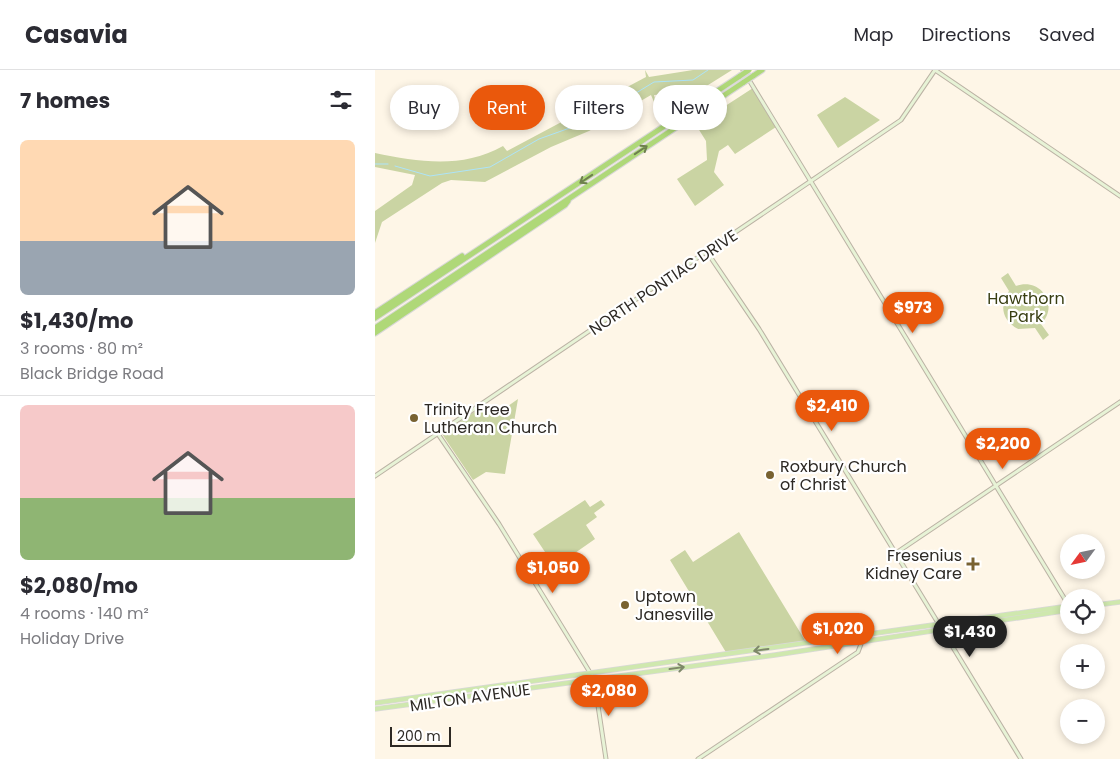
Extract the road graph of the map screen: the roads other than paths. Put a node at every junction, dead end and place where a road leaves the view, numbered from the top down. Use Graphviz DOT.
graph roads {
  1 [pos="743,70"];
  2 [pos="749,70"];
  3 [pos="762,70"];
  4 [pos="935,70"];
  5 [pos="810,182"];
  6 [pos="1120,196"];
  7 [pos="569,198"];
  8 [pos="479,250"];
  9 [pos="707,252"];
  10 [pos="375,311"];
  11 [pos="375,318"];
  12 [pos="375,328"];
  13 [pos="375,334"];
  14 [pos="1120,402"];
  15 [pos="438,434"];
  16 [pos="375,476"];
  17 [pos="995,486"];
  18 [pos="896,554"];
  19 [pos="1060,591"];
  20 [pos="1120,602"];
  21 [pos="1105,604"];
  22 [pos="1060,607"];
  23 [pos="1060,611"];
  24 [pos="1013,614"];
  25 [pos="1007,619"];
  26 [pos="939,624"];
  27 [pos="942,629"];
  28 [pos="860,638"];
  29 [pos="591,674"];
  30 [pos="595,679"];
  31 [pos="375,703"];
  32 [pos="375,710"];
  33 [pos="606,759"];
  34 [pos="698,759"];
  35 [pos="1021,759"];
  1 -- 5 [label="street"];
  2 -- 8 [label="highway, one-way, bridge"];
  7 -- 3 [label="highway, one-way, bridge"];
  4 -- 5 [label="street, NORTH PONTIAC DRIVE"];
  4 -- 6 [label="street"];
  5 -- 9 [label="street, NORTH PONTIAC DRIVE"];
  5 -- 17 [label="street"];
  7 -- 12 [label="highway"];
  7 -- 13 [label="highway"];
  8 -- 10 [label="highway"];
  8 -- 11 [label="highway"];
  9 -- 15 [label="street, NORTH PONTIAC DRIVE"];
  9 -- 18 [label="street"];
  14 -- 17 [label="street"];
  15 -- 16 [label="street, NORTH PONTIAC DRIVE"];
  15 -- 29 [label="street"];
  17 -- 18 [label="street"];
  17 -- 19 [label="street"];
  18 -- 26 [label="street"];
  20 -- 21 [label="main road"];
  22 -- 24 [label="main road, MILTON AVENUE"];
  23 -- 25 [label="main road, MILTON AVENUE"];
  24 -- 25 [label="main road"];
  24 -- 26 [label="main road, MILTON AVENUE"];
  25 -- 27 [label="main road, MILTON AVENUE"];
  26 -- 27 [label="street"];
  26 -- 28 [label="main road, MILTON AVENUE"];
  27 -- 28 [label="main road, MILTON AVENUE"];
  27 -- 35 [label="street"];
  28 -- 29 [label="main road, MILTON AVENUE, one-way"];
  30 -- 28 [label="main road, MILTON AVENUE, one-way"];
  28 -- 34 [label="street"];
  29 -- 30 [label="street"];
  29 -- 31 [label="main road, MILTON AVENUE"];
  30 -- 32 [label="main road, MILTON AVENUE"];
  30 -- 33 [label="street"];
}
